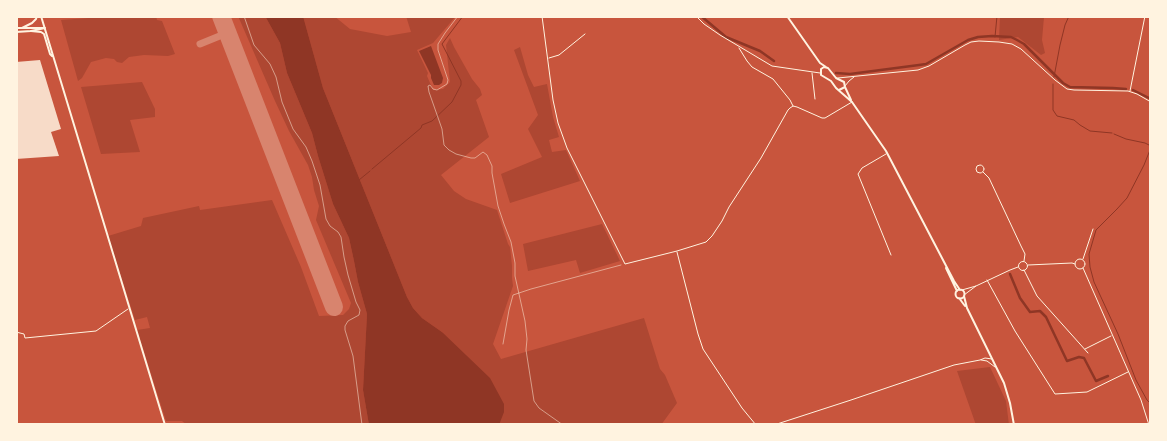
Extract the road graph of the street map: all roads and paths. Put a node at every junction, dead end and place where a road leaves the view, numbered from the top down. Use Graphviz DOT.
graph roads {
  1 [pos="37,16"];
  2 [pos="41,16"];
  3 [pos="244,16"];
  4 [pos="458,16"];
  5 [pos="542,16"];
  6 [pos="696,16"];
  7 [pos="787,16"];
  8 [pos="1145,16"];
  9 [pos="16,28"];
  10 [pos="22,28"];
  11 [pos="45,28"];
  12 [pos="31,31"];
  13 [pos="16,32"];
  14 [pos="585,34"];
  15 [pos="739,47"];
  16 [pos="53,56"];
  17 [pos="547,59"];
  18 [pos="820,63"];
  19 [pos="826,67"];
  20 [pos="821,69"];
  21 [pos="812,72"];
  22 [pos="821,73"];
  23 [pos="855,76"];
  24 [pos="835,77"];
  25 [pos="845,86"];
  26 [pos="839,90"];
  27 [pos="1130,92"];
  28 [pos="815,99"];
  29 [pos="852,102"];
  30 [pos="1151,102"];
  31 [pos="793,106"];
  32 [pos="887,154"];
  33 [pos="983,172"];
  34 [pos="926,228"];
  35 [pos="1093,229"];
  36 [pos="677,251"];
  37 [pos="891,254"];
  38 [pos="1083,259"];
  39 [pos="1024,261"];
  40 [pos="625,264"];
  41 [pos="1075,264"];
  42 [pos="1028,265"];
  43 [pos="1018,267"];
  44 [pos="1083,268"];
  45 [pos="1024,270"];
  46 [pos="987,280"];
  47 [pos="976,286"];
  48 [pos="961,290"];
  49 [pos="957,291"];
  50 [pos="518,294"];
  51 [pos="964,295"];
  52 [pos="959,298"];
  53 [pos="967,308"];
  54 [pos="129,309"];
  55 [pos="16,332"];
  56 [pos="1112,335"];
  57 [pos="503,344"];
  58 [pos="1084,349"];
  59 [pos="988,351"];
  60 [pos="1088,353"];
  61 [pos="985,358"];
  62 [pos="993,359"];
  63 [pos="980,360"];
  64 [pos="986,362"];
  65 [pos="998,369"];
  66 [pos="1128,372"];
  67 [pos="165,425"];
  68 [pos="362,425"];
  69 [pos="563,425"];
  70 [pos="756,425"];
  71 [pos="774,425"];
  72 [pos="1014,425"];
  73 [pos="1149,425"];
  1 -- 10 [label="main road"];
  2 -- 11 [label="main road"];
  3 -- 68 [label="path"];
  4 -- 50 [label="path"];
  5 -- 17 [label="street"];
  6 -- 15 [label="street"];
  7 -- 18 [label="main road"];
  8 -- 27 [label="street"];
  9 -- 10 [label="main road"];
  10 -- 11 [label="main road"];
  11 -- 12 [label="main road"];
  11 -- 16 [label="main road"];
  12 -- 13 [label="main road"];
  12 -- 16 [label="main road"];
  14 -- 17 [label="street"];
  15 -- 21 [label="street"];
  15 -- 31 [label="street"];
  16 -- 54 [label="main road"];
  17 -- 40 [label="street"];
  18 -- 19 [label="main road"];
  18 -- 20 [label="main road"];
  19 -- 20 [label="main road"];
  19 -- 24 [label="main road"];
  20 -- 22 [label="main road"];
  21 -- 22 [label="street"];
  21 -- 28 [label="street"];
  22 -- 26 [label="main road"];
  23 -- 24 [label="street"];
  23 -- 25 [label="street"];
  23 -- 27 [label="street"];
  24 -- 25 [label="main road"];
  25 -- 26 [label="main road"];
  25 -- 29 [label="main road"];
  26 -- 29 [label="main road"];
  27 -- 30 [label="street"];
  29 -- 31 [label="street"];
  29 -- 32 [label="main road"];
  31 -- 36 [label="street"];
  32 -- 34 [label="main road"];
  32 -- 37 [label="street"];
  33 -- 39 [label="street"];
  34 -- 48 [label="main road"];
  34 -- 49 [label="main road"];
  35 -- 38 [label="street"];
  36 -- 40 [label="street"];
  36 -- 70 [label="street"];
  38 -- 41 [label="street"];
  38 -- 44 [label="street"];
  39 -- 42 [label="street"];
  39 -- 43 [label="street"];
  40 -- 50 [label="path"];
  41 -- 42 [label="street"];
  41 -- 44 [label="street"];
  42 -- 45 [label="street"];
  43 -- 45 [label="street"];
  43 -- 46 [label="street"];
  44 -- 56 [label="street"];
  45 -- 58 [label="street"];
  46 -- 47 [label="street"];
  46 -- 66 [label="street"];
  47 -- 48 [label="street"];
  47 -- 51 [label="street"];
  48 -- 49 [label="main road"];
  48 -- 51 [label="main road"];
  49 -- 52 [label="main road"];
  50 -- 57 [label="path"];
  50 -- 69 [label="path"];
  51 -- 52 [label="main road"];
  51 -- 53 [label="main road"];
  52 -- 53 [label="main road"];
  53 -- 59 [label="main road"];
  54 -- 55 [label="street"];
  54 -- 67 [label="main road"];
  56 -- 58 [label="street"];
  56 -- 66 [label="street"];
  58 -- 60 [label="street"];
  59 -- 61 [label="street"];
  59 -- 62 [label="main road"];
  61 -- 62 [label="street"];
  61 -- 63 [label="street"];
  62 -- 64 [label="street"];
  62 -- 65 [label="main road"];
  63 -- 64 [label="street"];
  63 -- 71 [label="street"];
  64 -- 65 [label="street"];
  65 -- 72 [label="main road"];
  66 -- 73 [label="street"];
}
